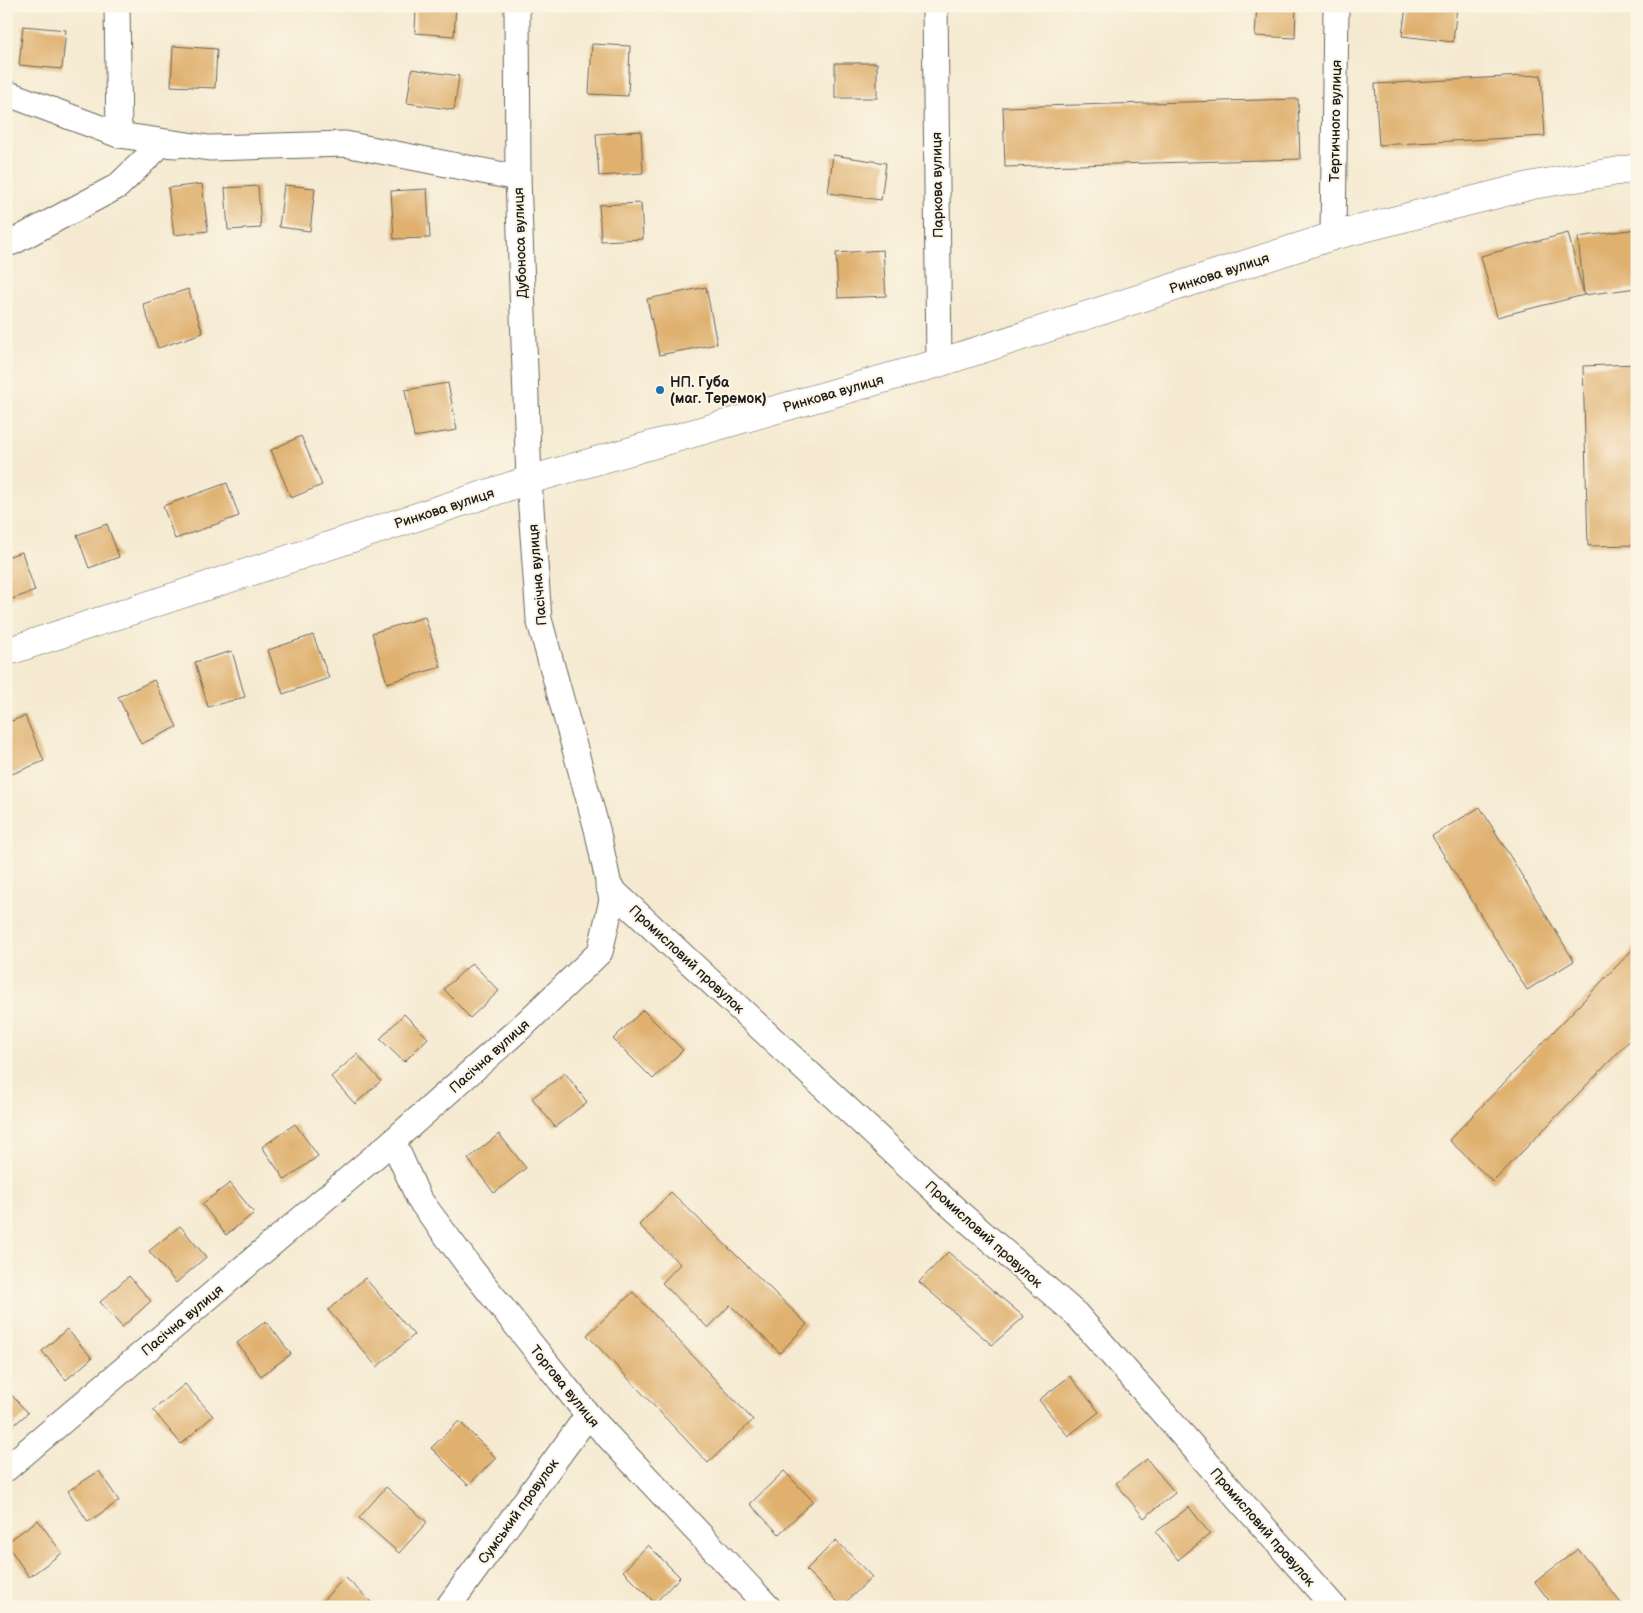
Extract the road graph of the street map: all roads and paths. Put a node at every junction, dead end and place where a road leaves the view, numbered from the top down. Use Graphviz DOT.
graph roads {
  1 [pos="117,6"];
  2 [pos="517,6"];
  3 [pos="935,6"];
  4 [pos="1336,6"];
  5 [pos="6,93"];
  6 [pos="118,135"];
  7 [pos="209,148"];
  8 [pos="1637,168"];
  9 [pos="518,178"];
  10 [pos="1333,236"];
  11 [pos="6,244"];
  12 [pos="938,363"];
  13 [pos="530,480"];
  14 [pos="6,652"];
  15 [pos="608,886"];
  16 [pos="393,1141"];
  17 [pos="588,1415"];
  18 [pos="6,1469"];
  19 [pos="448,1607"];
  20 [pos="768,1607"];
  21 [pos="1334,1607"];
  1 -- 6 [label="street"];
  2 -- 9 [label="street, Дубоноса вулиця"];
  3 -- 12 [label="street, Паркова вулиця"];
  4 -- 10 [label="street, Тертичного вулиця"];
  5 -- 6 [label="street"];
  6 -- 7 [label="street"];
  7 -- 9 [label="street"];
  7 -- 11 [label="street"];
  8 -- 10 [label="main road, Ринкова вулиця"];
  9 -- 13 [label="street, Дубоноса вулиця"];
  10 -- 12 [label="main road, Ринкова вулиця"];
  12 -- 13 [label="main road, Ринкова вулиця"];
  13 -- 14 [label="main road, Ринкова вулиця"];
  13 -- 15 [label="street, Пасічна вулиця"];
  15 -- 16 [label="street, Пасічна вулиця"];
  15 -- 21 [label="street, Промисловий провулок"];
  16 -- 17 [label="street, Торгова вулиця"];
  16 -- 18 [label="street, Пасічна вулиця"];
  17 -- 19 [label="street, Сумський провулок"];
  17 -- 20 [label="street, Торгова вулиця"];
}
